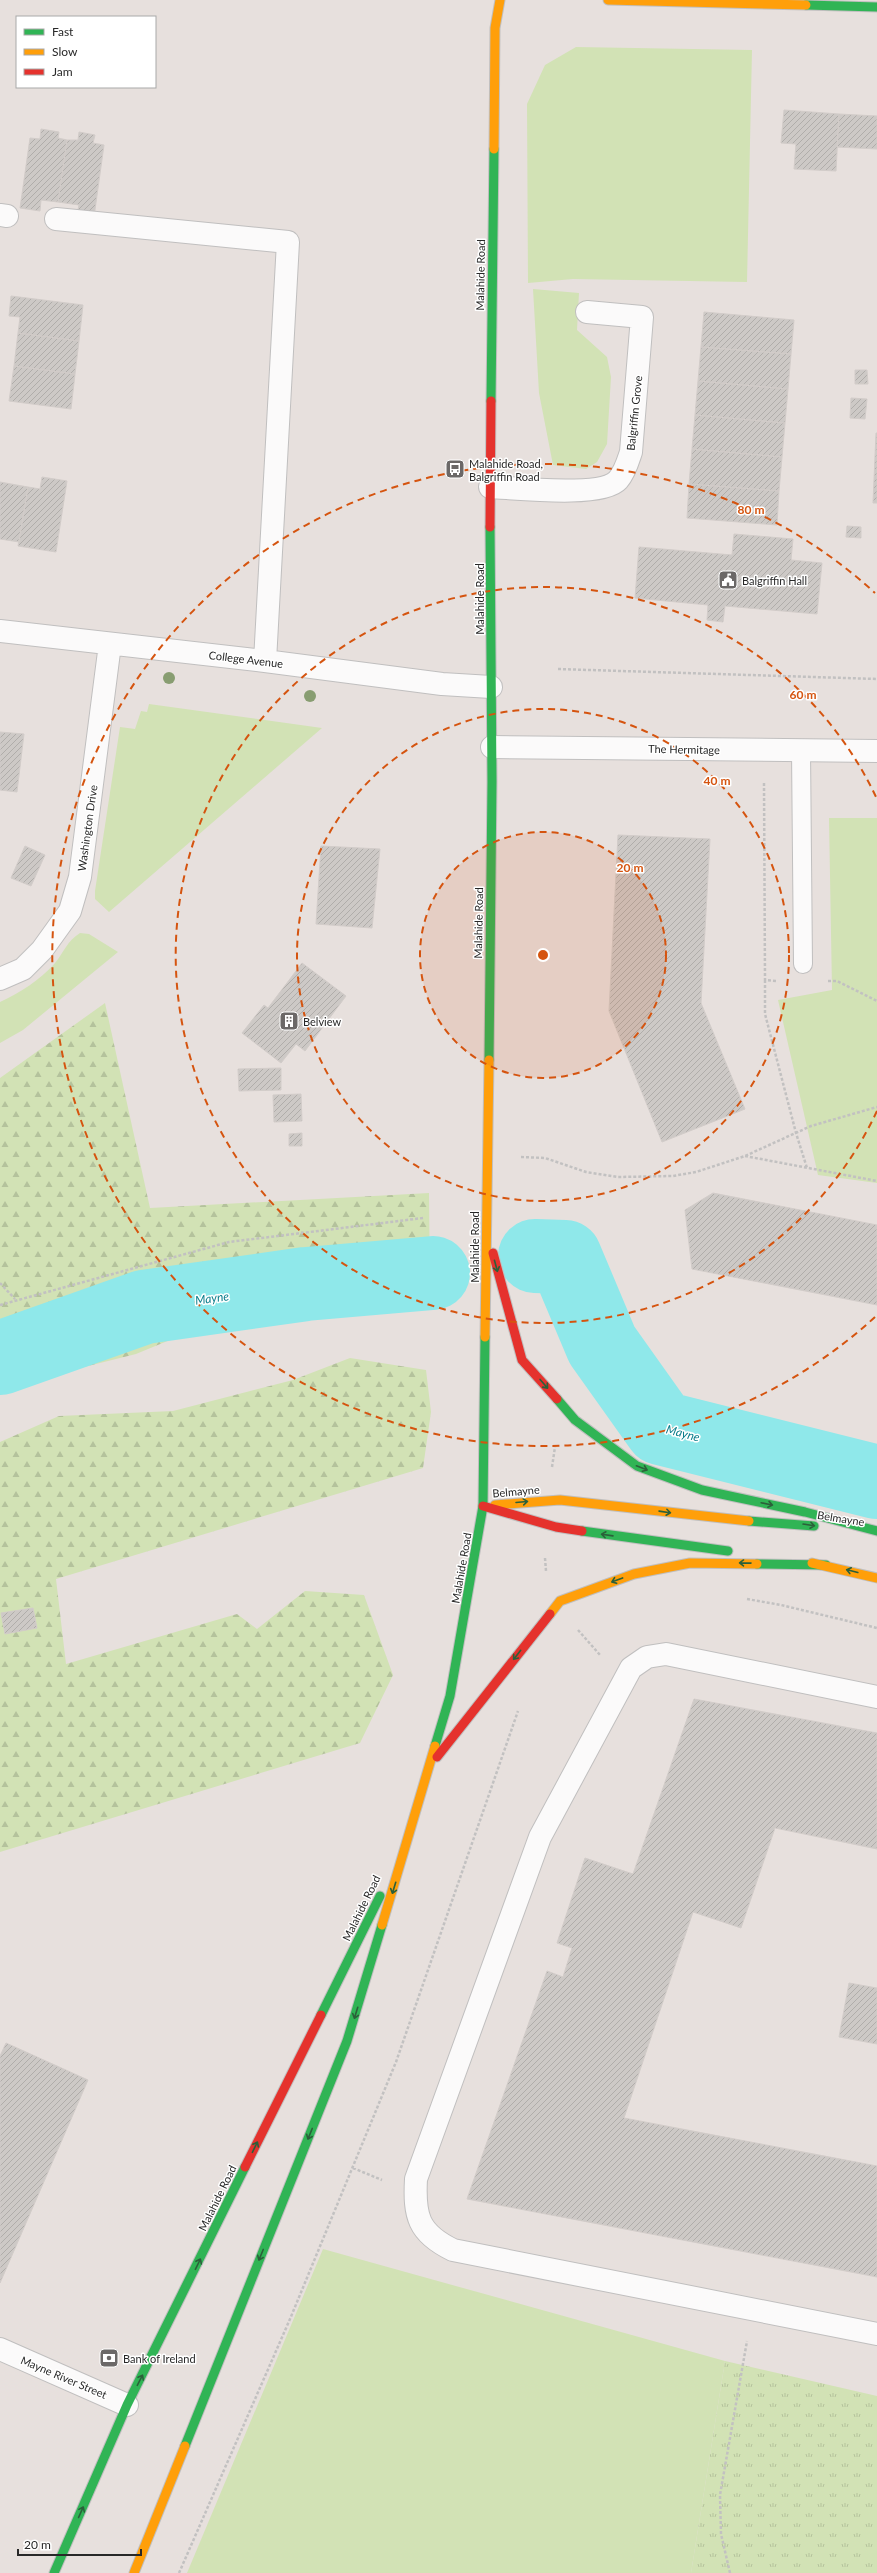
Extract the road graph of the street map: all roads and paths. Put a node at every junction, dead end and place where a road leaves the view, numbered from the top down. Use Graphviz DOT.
graph roads {
  1 [pos="500,0"];
  2 [pos="608,0"];
  3 [pos="877,8"];
  4 [pos="56,219"];
  5 [pos="587,312"];
  6 [pos="490,487"];
  7 [pos="0,631"];
  8 [pos="110,644"];
  9 [pos="265,661"];
  10 [pos="558,669"];
  11 [pos="877,679"];
  12 [pos="491,687"];
  13 [pos="492,747"];
  14 [pos="801,750"];
  15 [pos="877,751"];
  16 [pos="803,964"];
  17 [pos="0,979"];
  18 [pos="765,980"];
  19 [pos="877,1107"];
  20 [pos="796,1132"];
  21 [pos="744,1156"];
  22 [pos="486,1157"];
  23 [pos="808,1168"];
  24 [pos="877,1181"];
  25 [pos="423,1218"];
  26 [pos="486,1229"];
  27 [pos="0,1283"];
  28 [pos="15,1299"];
  29 [pos="0,1305"];
  30 [pos="558,1441"];
  31 [pos="551,1471"];
  32 [pos="483,1506"];
  33 [pos="877,1531"];
  34 [pos="877,1536"];
  35 [pos="545,1551"];
  36 [pos="826,1565"];
  37 [pos="877,1578"];
  38 [pos="546,1579"];
  39 [pos="877,1697"];
  40 [pos="430,1766"];
  41 [pos="409,1838"];
  42 [pos="753,2309"];
  43 [pos="877,2334"];
  44 [pos="0,2349"];
  45 [pos="127,2405"];
  46 [pos="54,2573"];
  47 [pos="134,2573"];
  48 [pos="730,2573"];
  1 -- 6 [label="main road, Malahide Road"];
  2 -- 3 [label="main road"];
  4 -- 9 [label="street"];
  5 -- 6 [label="street, Balgriffin Grove"];
  6 -- 12 [label="main road, Malahide Road"];
  7 -- 8 [label="street, College Avenue"];
  8 -- 9 [label="street, College Avenue"];
  8 -- 17 [label="street, Washington Drive"];
  9 -- 12 [label="street, College Avenue"];
  10 -- 11 [label="path"];
  12 -- 13 [label="main road, Malahide Road"];
  13 -- 14 [label="street, The Hermitage"];
  13 -- 22 [label="main road, Malahide Road"];
  14 -- 15 [label="street, The Hermitage"];
  14 -- 16 [label="lane"];
  18 -- 20 [label="path"];
  19 -- 20 [label="path"];
  20 -- 21 [label="path"];
  20 -- 23 [label="path"];
  21 -- 22 [label="path"];
  21 -- 23 [label="path"];
  22 -- 26 [label="main road, Malahide Road"];
  23 -- 24 [label="path"];
  25 -- 28 [label="path"];
  26 -- 32 [label="main road, Malahide Road"];
  26 -- 33 [label="main road, one-way"];
  27 -- 28 [label="path"];
  28 -- 29 [label="path"];
  30 -- 31 [label="path"];
  32 -- 34 [label="main road, Belmayne, one-way"];
  36 -- 32 [label="main road, Belmayne, one-way"];
  32 -- 40 [label="main road, Malahide Road"];
  35 -- 38 [label="path"];
  37 -- 36 [label="main road, Belmayne, one-way"];
  36 -- 40 [label="main road, one-way"];
  39 -- 42 [label="street"];
  40 -- 41 [label="main road, Malahide Road"];
  45 -- 41 [label="main road, Malahide Road, one-way"];
  41 -- 47 [label="main road, Malahide Road, one-way"];
  42 -- 43 [label="street"];
  42 -- 48 [label="path"];
  44 -- 45 [label="street, Mayne River Street"];
  46 -- 45 [label="main road, Malahide Road, one-way"];
}
